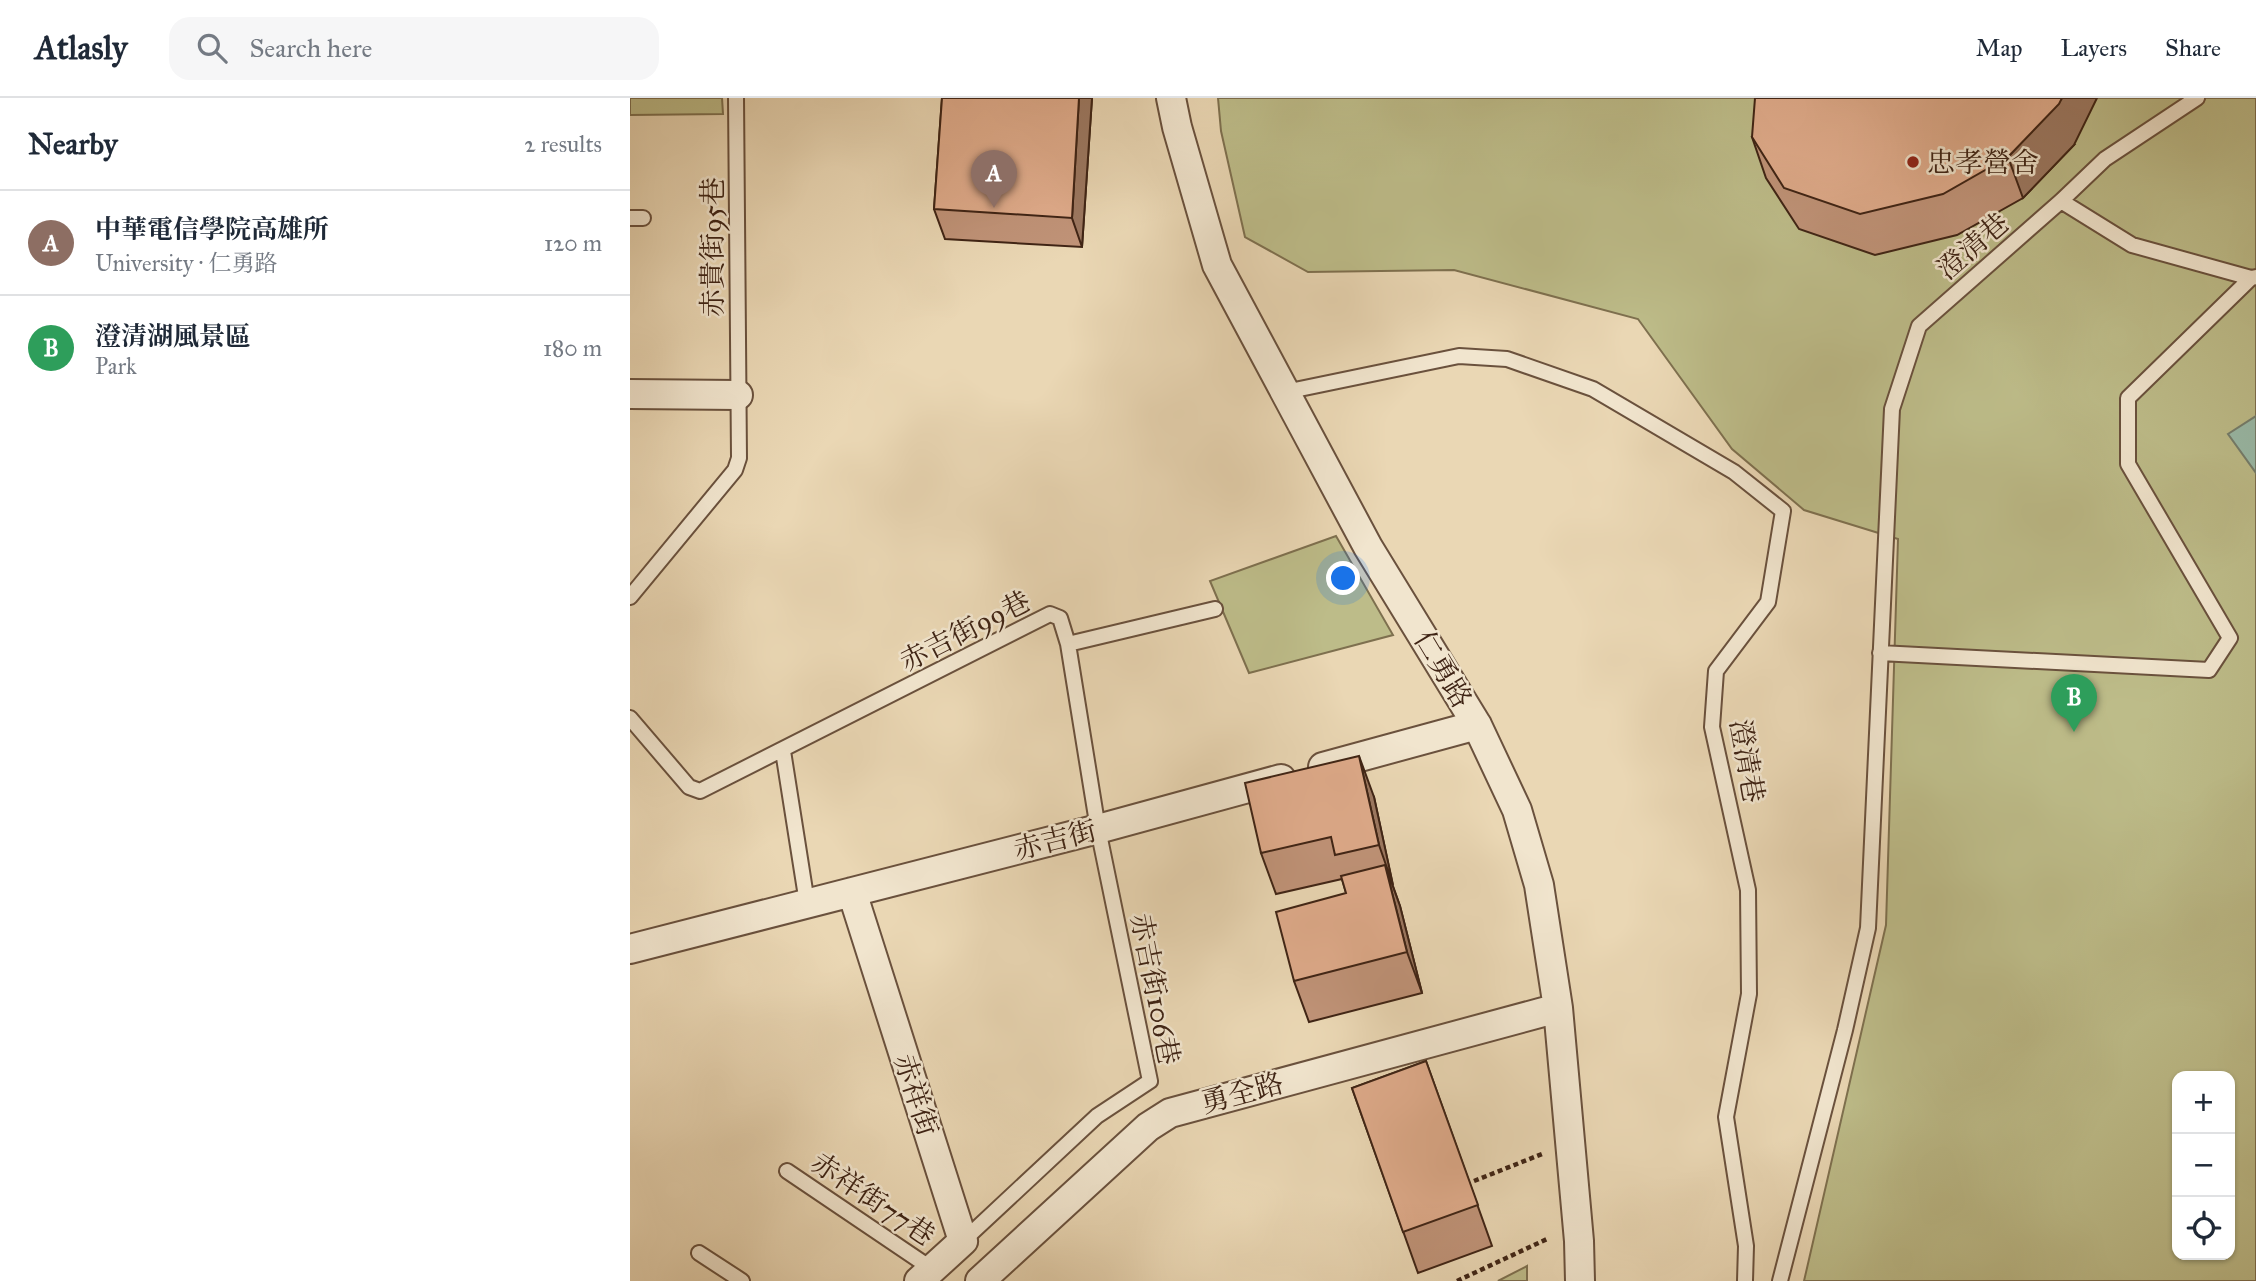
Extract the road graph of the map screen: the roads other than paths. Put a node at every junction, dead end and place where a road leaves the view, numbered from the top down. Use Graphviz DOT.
graph roads {
  1 [pos="736,98"];
  2 [pos="1171,98"];
  3 [pos="2197,98"];
  4 [pos="2061,201"];
  5 [pos="2254,277"];
  6 [pos="1285,391"];
  7 [pos="630,394"];
  8 [pos="737,396"];
  9 [pos="630,597"];
  10 [pos="1215,610"];
  11 [pos="1068,644"];
  12 [pos="1880,653"];
  13 [pos="630,718"];
  14 [pos="1477,725"];
  15 [pos="783,751"];
  16 [pos="1098,829"];
  17 [pos="852,892"];
  18 [pos="807,903"];
  19 [pos="630,949"];
  20 [pos="1558,1007"];
  21 [pos="787,1171"];
  22 [pos="963,1241"];
  23 [pos="699,1253"];
  24 [pos="926,1275"];
  25 [pos="987,1279"];
  26 [pos="742,1281"];
  27 [pos="1580,1281"];
  28 [pos="1745,1281"];
  29 [pos="1780,1281"];
  1 -- 8 [label="lane, 赤貴街95巷"];
  2 -- 6 [label="street, 仁勇路"];
  3 -- 4 [label="lane, 澄清巷"];
  4 -- 5 [label="lane"];
  4 -- 12 [label="lane, 澄清巷"];
  5 -- 12 [label="lane"];
  6 -- 14 [label="street, 仁勇路"];
  6 -- 28 [label="lane, 澄清巷"];
  7 -- 8 [label="street"];
  8 -- 9 [label="lane, 赤貴街95巷"];
  10 -- 11 [label="lane"];
  11 -- 15 [label="lane, 赤吉街99巷"];
  11 -- 16 [label="lane, 赤吉街99巷"];
  12 -- 29 [label="lane, 澄清巷"];
  13 -- 15 [label="lane, 赤吉街99巷"];
  14 -- 16 [label="street, 赤吉街"];
  14 -- 20 [label="street, 仁勇路"];
  15 -- 18 [label="lane"];
  16 -- 17 [label="street, 赤吉街"];
  16 -- 22 [label="lane, 赤吉街106巷"];
  17 -- 18 [label="street, 赤吉街"];
  17 -- 22 [label="street, 赤祥街"];
  18 -- 19 [label="street, 赤吉街"];
  20 -- 25 [label="street, 勇全路"];
  20 -- 27 [label="street, 仁勇路"];
  21 -- 24 [label="lane, 赤祥街77巷"];
  22 -- 24 [label="street"];
  22 -- 25 [label="street, 赤祥街"];
  23 -- 26 [label="lane"];
}
